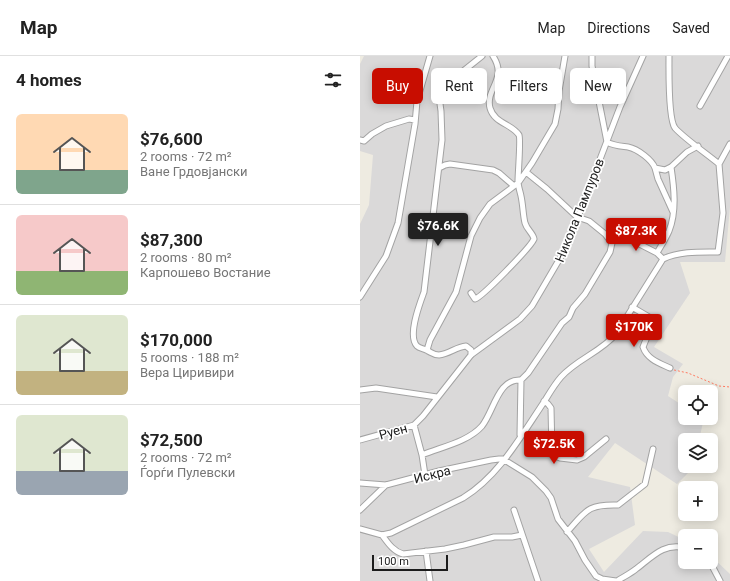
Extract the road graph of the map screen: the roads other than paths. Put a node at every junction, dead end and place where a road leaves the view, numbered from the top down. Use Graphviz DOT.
graph roads {
  1 [pos="430,56"];
  2 [pos="482,56"];
  3 [pos="493,56"];
  4 [pos="565,56"];
  5 [pos="592,56"];
  6 [pos="643,56"];
  7 [pos="669,56"];
  8 [pos="728,56"];
  9 [pos="700,106"];
  10 [pos="415,120"];
  11 [pos="360,140"];
  12 [pos="607,142"];
  13 [pos="730,144"];
  14 [pos="698,146"];
  15 [pos="719,164"];
  16 [pos="671,167"];
  17 [pos="439,168"];
  18 [pos="655,168"];
  19 [pos="526,172"];
  20 [pos="516,184"];
  21 [pos="673,212"];
  22 [pos="577,217"];
  23 [pos="612,243"];
  24 [pos="657,253"];
  25 [pos="663,259"];
  26 [pos="471,293"];
  27 [pos="360,297"];
  28 [pos="632,308"];
  29 [pos="427,350"];
  30 [pos="471,355"];
  31 [pos="670,368"];
  32 [pos="522,380"];
  33 [pos="360,390"];
  34 [pos="437,397"];
  35 [pos="544,401"];
  36 [pos="414,425"];
  37 [pos="520,436"];
  38 [pos="606,439"];
  39 [pos="360,440"];
  40 [pos="653,449"];
  41 [pos="422,455"];
  42 [pos="503,460"];
  43 [pos="425,475"];
  44 [pos="360,483"];
  45 [pos="386,485"];
  46 [pos="360,510"];
  47 [pos="514,510"];
  48 [pos="360,529"];
  49 [pos="567,532"];
  50 [pos="382,535"];
  51 [pos="522,535"];
  52 [pos="678,547"];
  53 [pos="426,551"];
  54 [pos="714,569"];
  55 [pos="430,581"];
  56 [pos="538,581"];
  57 [pos="616,581"];
  58 [pos="720,581"];
  1 -- 10 [label="street"];
  2 -- 17 [label="street"];
  3 -- 20 [label="street"];
  4 -- 19 [label="street"];
  5 -- 12 [label="street"];
  6 -- 12 [label="street, Никола Пампуров"];
  7 -- 14 [label="street"];
  8 -- 9 [label="street"];
  10 -- 11 [label="street"];
  10 -- 27 [label="street"];
  12 -- 18 [label="street"];
  12 -- 22 [label="street, Никола Пампуров"];
  13 -- 15 [label="street"];
  14 -- 15 [label="street"];
  14 -- 16 [label="street"];
  15 -- 25 [label="street"];
  16 -- 18 [label="street"];
  16 -- 21 [label="street"];
  17 -- 20 [label="street"];
  17 -- 29 [label="street"];
  18 -- 21 [label="street"];
  19 -- 20 [label="street"];
  19 -- 22 [label="street"];
  20 -- 26 [label="street"];
  20 -- 29 [label="street"];
  21 -- 24 [label="street"];
  22 -- 23 [label="street"];
  22 -- 30 [label="street, Никола Пампуров"];
  23 -- 24 [label="street"];
  23 -- 32 [label="street"];
  24 -- 25 [label="street"];
  25 -- 28 [label="street"];
  28 -- 31 [label="street"];
  28 -- 35 [label="street"];
  29 -- 30 [label="street"];
  30 -- 34 [label="street, Никола Пампуров"];
  32 -- 37 [label="street"];
  32 -- 41 [label="street"];
  33 -- 34 [label="street"];
  34 -- 36 [label="street, Руен"];
  35 -- 37 [label="street"];
  35 -- 38 [label="street"];
  36 -- 39 [label="street, Руен"];
  36 -- 41 [label="street"];
  37 -- 42 [label="street"];
  40 -- 49 [label="street"];
  41 -- 43 [label="street"];
  42 -- 43 [label="street, Искра"];
  42 -- 49 [label="street"];
  42 -- 50 [label="street"];
  43 -- 45 [label="street, Искра"];
  44 -- 45 [label="street, Искра"];
  45 -- 46 [label="street"];
  47 -- 51 [label="street"];
  48 -- 50 [label="street"];
  49 -- 57 [label="street"];
  50 -- 53 [label="street"];
  51 -- 53 [label="street"];
  51 -- 56 [label="street"];
  52 -- 57 [label="street"];
  53 -- 55 [label="street"];
  54 -- 58 [label="street"];
}
